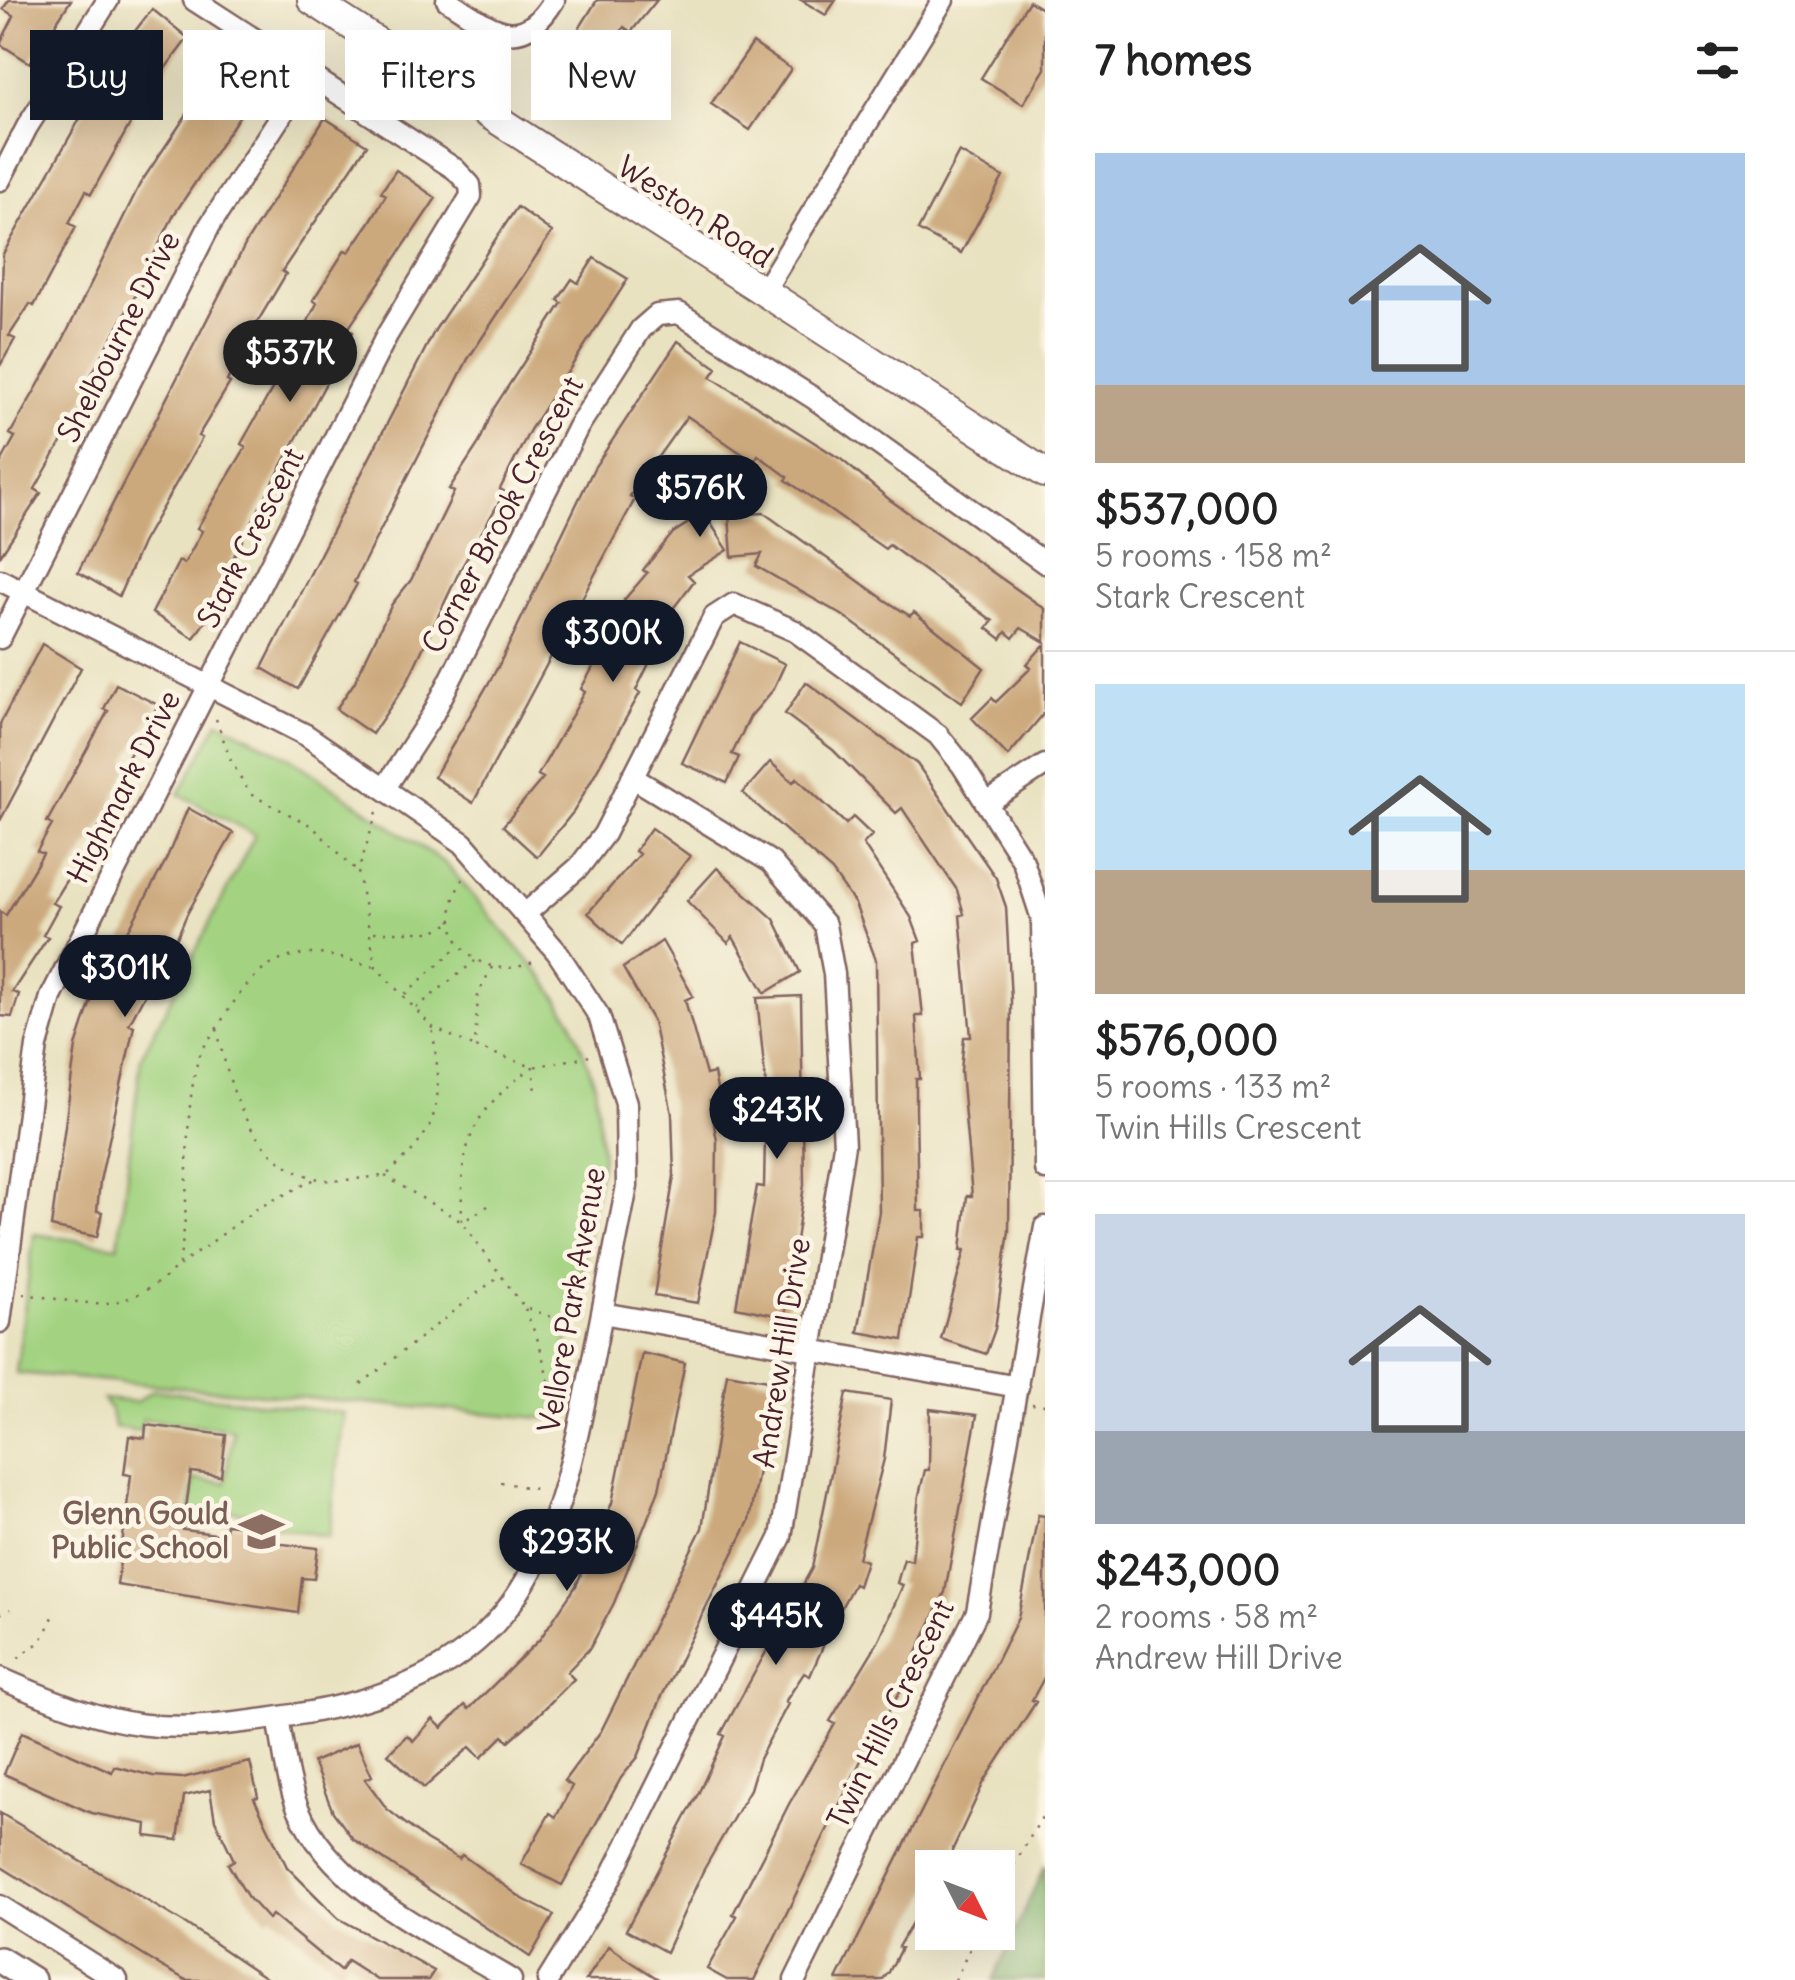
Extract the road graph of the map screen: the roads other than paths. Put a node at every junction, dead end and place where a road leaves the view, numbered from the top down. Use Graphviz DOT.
graph roads {
  1 [pos="108,0"];
  2 [pos="194,0"];
  3 [pos="312,0"];
  4 [pos="447,0"];
  5 [pos="554,0"];
  6 [pos="943,0"];
  7 [pos="240,30"];
  8 [pos="325,85"];
  9 [pos="278,120"];
  10 [pos="0,180"];
  11 [pos="762,294"];
  12 [pos="1045,473"];
  13 [pos="1045,564"];
  14 [pos="0,580"];
  15 [pos="24,592"];
  16 [pos="0,638"];
  17 [pos="209,685"];
  18 [pos="1045,764"];
  19 [pos="632,777"];
  20 [pos="384,788"];
  21 [pos="987,803"];
  22 [pos="525,914"];
  23 [pos="1045,1169"];
  24 [pos="1045,1227"];
  25 [pos="602,1314"];
  26 [pos="0,1322"];
  27 [pos="814,1351"];
  28 [pos="1023,1395"];
  29 [pos="0,1678"];
  30 [pos="278,1718"];
  31 [pos="0,1906"];
  32 [pos="0,1960"];
  33 [pos="32,1980"];
  34 [pos="117,1980"];
  35 [pos="510,1980"];
  36 [pos="548,1980"];
  37 [pos="795,1980"];
  1 -- 10 [label="street"];
  2 -- 7 [label="street, Stark Crescent"];
  3 -- 11 [label="main road, Weston Road"];
  4 -- 5 [label="street"];
  6 -- 11 [label="street"];
  8 -- 17 [label="street, Stark Crescent"];
  9 -- 15 [label="street, Shelbourne Drive"];
  11 -- 12 [label="main road, Weston Road"];
  13 -- 20 [label="street, Corner Brook Crescent"];
  14 -- 15 [label="street, Vellore Park Avenue"];
  15 -- 16 [label="street, Shelbourne Drive"];
  15 -- 17 [label="street, Vellore Park Avenue"];
  17 -- 20 [label="street, Vellore Park Avenue"];
  17 -- 26 [label="street, Highmark Drive"];
  18 -- 21 [label="street"];
  19 -- 21 [label="street"];
  19 -- 22 [label="street"];
  19 -- 27 [label="street, Andrew Hill Drive"];
  20 -- 22 [label="street, Vellore Park Avenue"];
  21 -- 23 [label="street"];
  22 -- 25 [label="street, Vellore Park Avenue"];
  24 -- 28 [label="street, Twin Hills Crescent"];
  25 -- 27 [label="street"];
  25 -- 30 [label="street, Vellore Park Avenue"];
  27 -- 28 [label="street"];
  27 -- 36 [label="street, Andrew Hill Drive"];
  28 -- 37 [label="street, Twin Hills Crescent"];
  29 -- 30 [label="street, Vellore Park Avenue"];
  30 -- 35 [label="street"];
  31 -- 34 [label="street"];
  32 -- 33 [label="street"];
}
